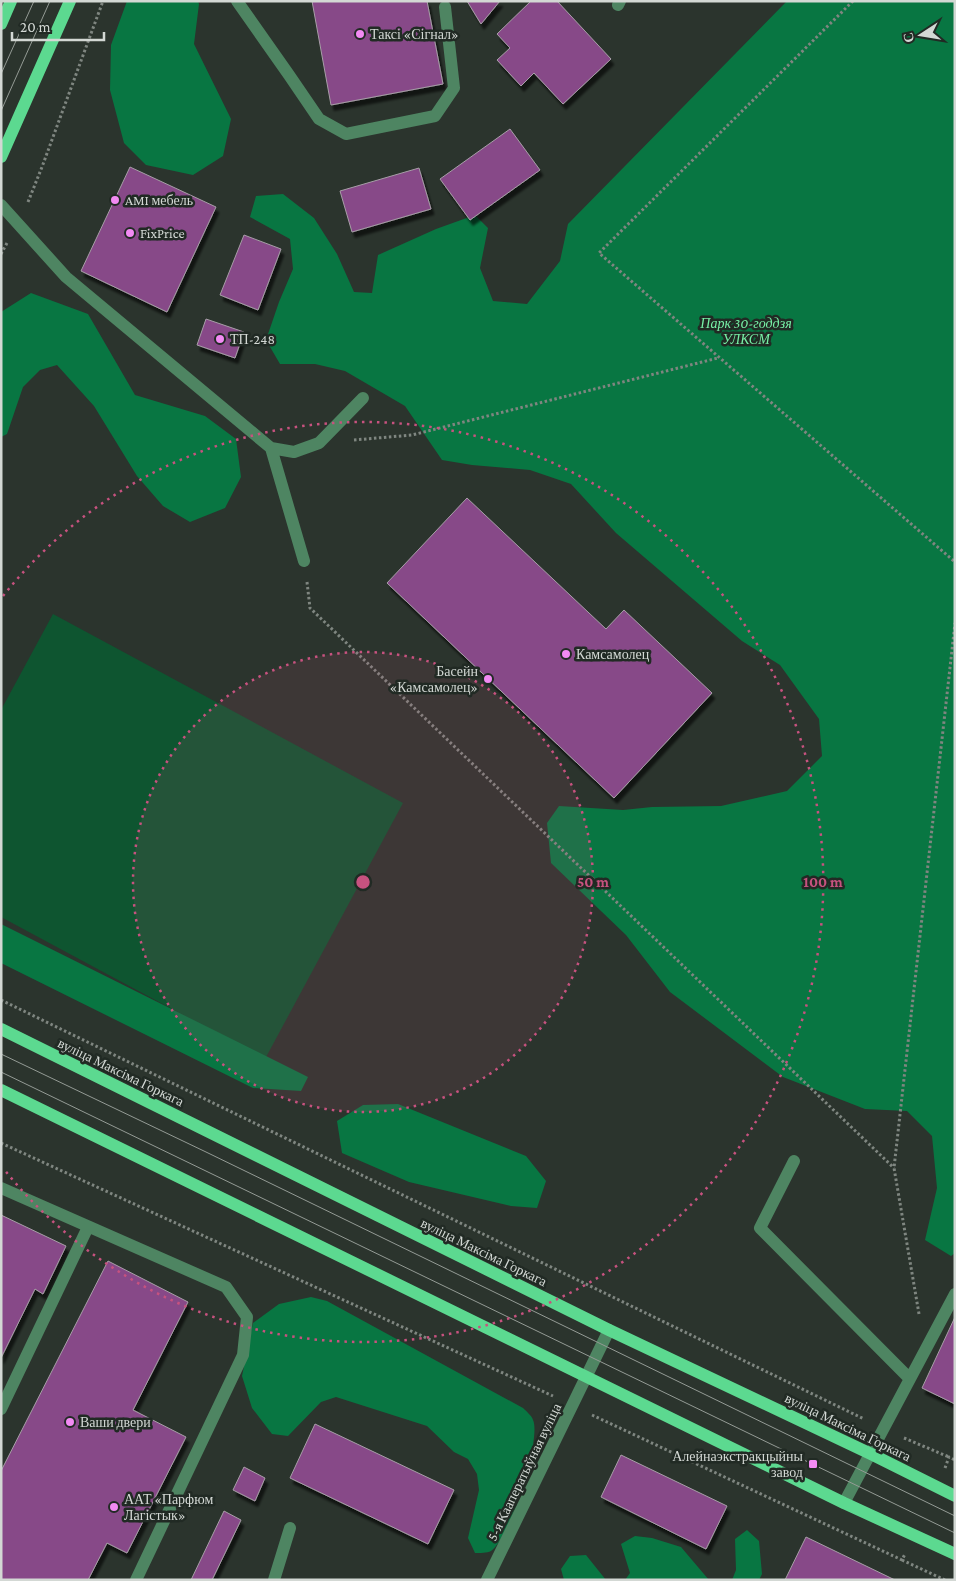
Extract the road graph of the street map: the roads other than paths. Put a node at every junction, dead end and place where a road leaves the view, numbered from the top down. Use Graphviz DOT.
graph roads {
  1 [pos="11,1"];
  2 [pos="70,1"];
  3 [pos="237,1"];
  4 [pos="445,7"];
  5 [pos="1,24"];
  6 [pos="1,157"];
  7 [pos="1,206"];
  8 [pos="363,398"];
  9 [pos="271,448"];
  10 [pos="304,561"];
  11 [pos="1,1029"];
  12 [pos="1,1090"];
  13 [pos="794,1161"];
  14 [pos="1,1188"];
  15 [pos="88,1227"];
  16 [pos="955,1294"];
  17 [pos="609,1330"];
  18 [pos="587,1378"];
  19 [pos="910,1379"];
  20 [pos="1,1409"];
  21 [pos="871,1454"];
  22 [pos="955,1496"];
  23 [pos="844,1503"];
  24 [pos="290,1528"];
  25 [pos="955,1554"];
  26 [pos="136,1580"];
  27 [pos="274,1580"];
  28 [pos="487,1580"];
  1 -- 5 [label="main road"];
  2 -- 6 [label="main road"];
  3 -- 4 [label="street"];
  7 -- 9 [label="street"];
  8 -- 9 [label="street"];
  9 -- 10 [label="street"];
  11 -- 17 [label="main road, вуліца Максіма Горкага"];
  12 -- 18 [label="main road"];
  13 -- 19 [label="street"];
  14 -- 15 [label="street"];
  15 -- 20 [label="street"];
  15 -- 26 [label="street"];
  16 -- 19 [label="street"];
  17 -- 18 [label="street, 5-я Кааператыўная вуліца"];
  17 -- 21 [label="main road, вуліца Максіма Горкага"];
  18 -- 23 [label="main road"];
  18 -- 28 [label="street, 5-я Кааператыўная вуліца"];
  19 -- 21 [label="street"];
  21 -- 22 [label="main road, вуліца Максіма Горкага"];
  21 -- 23 [label="street"];
  23 -- 25 [label="main road"];
  24 -- 27 [label="street"];
}
